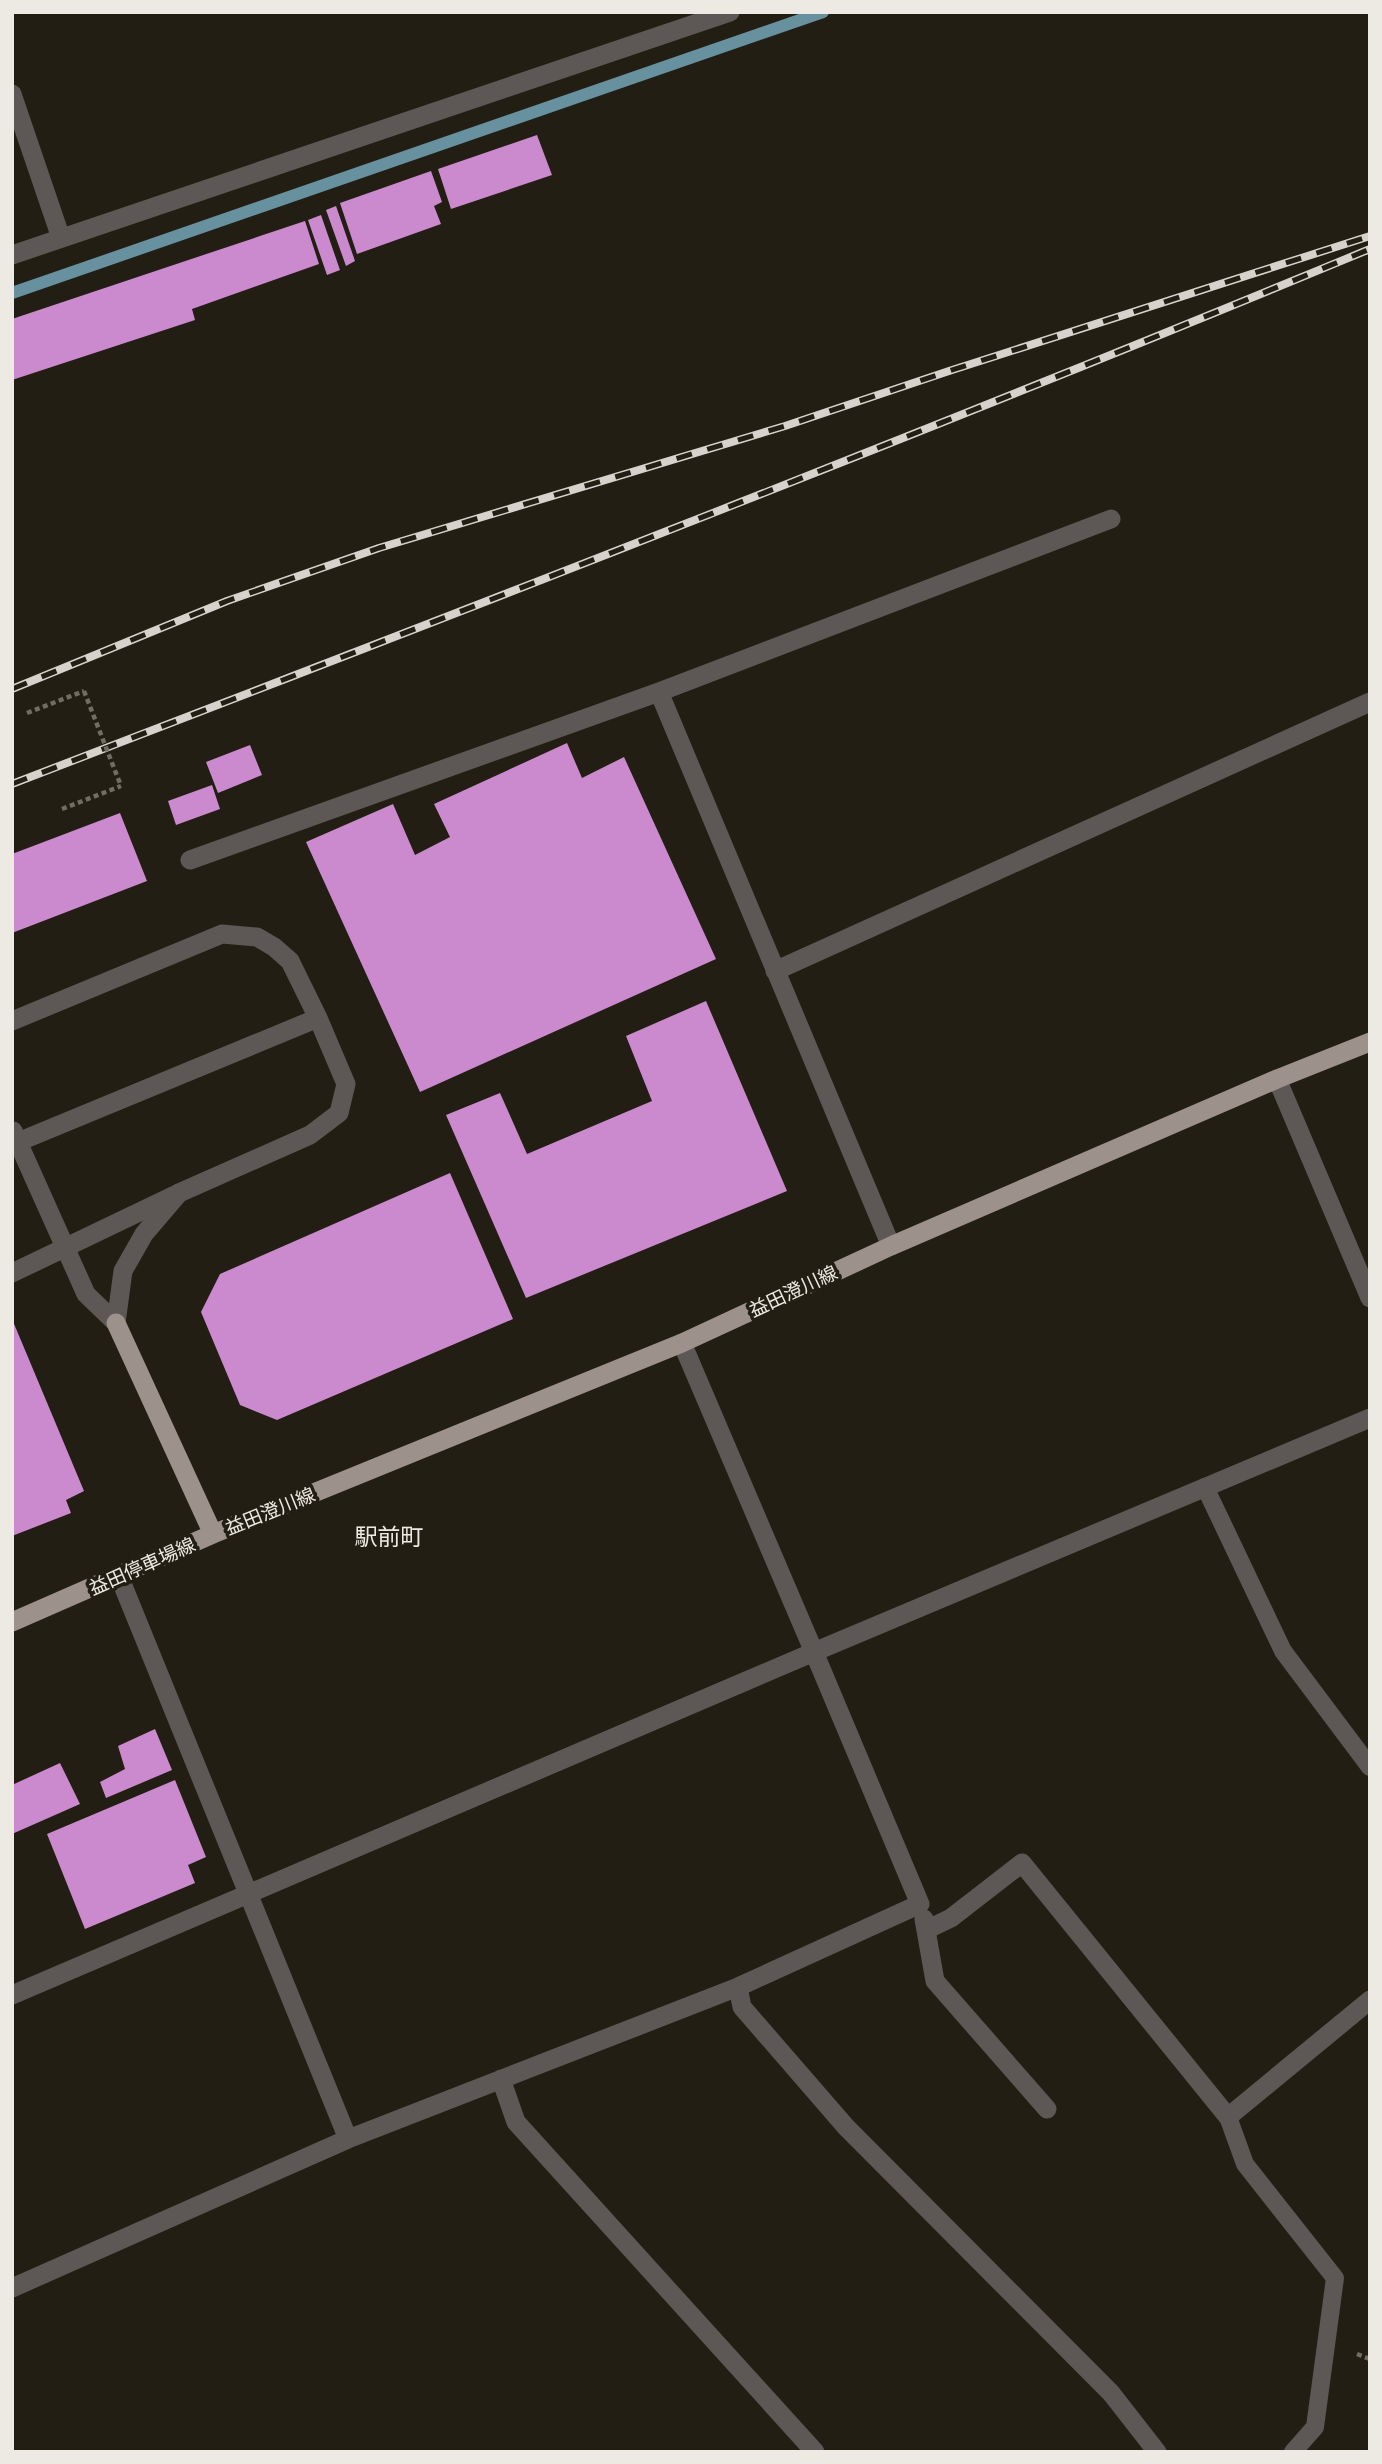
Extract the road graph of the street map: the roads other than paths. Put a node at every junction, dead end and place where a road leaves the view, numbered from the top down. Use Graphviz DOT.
graph roads {
  1 [pos="730,12"];
  2 [pos="675,21"];
  3 [pos="12,94"];
  4 [pos="61,238"];
  5 [pos="12,255"];
  6 [pos="1111,519"];
  7 [pos="659,692"];
  8 [pos="1370,702"];
  9 [pos="190,860"];
  10 [pos="775,971"];
  11 [pos="318,1018"];
  12 [pos="12,1021"];
  13 [pos="1370,1042"];
  14 [pos="1277,1079"];
  15 [pos="15,1136"];
  16 [pos="179,1193"];
  17 [pos="65,1246"];
  18 [pos="891,1246"];
  19 [pos="12,1273"];
  20 [pos="1370,1298"];
  21 [pos="116,1323"];
  22 [pos="682,1343"];
  23 [pos="1370,1418"];
  24 [pos="1205,1487"];
  25 [pos="213,1534"];
  26 [pos="120,1576"];
  27 [pos="12,1622"];
  28 [pos="814,1652"];
  29 [pos="1370,1767"];
  30 [pos="249,1894"];
  31 [pos="920,1904"];
  32 [pos="926,1930"];
  33 [pos="738,1987"];
  34 [pos="12,1995"];
  35 [pos="1370,2000"];
  36 [pos="501,2079"];
  37 [pos="1047,2109"];
  38 [pos="1228,2117"];
  39 [pos="348,2139"];
  40 [pos="12,2288"];
  41 [pos="815,2452"];
  42 [pos="1157,2452"];
  43 [pos="1293,2452"];
  1 -- 2 [label="street"];
  2 -- 4 [label="street"];
  3 -- 4 [label="street"];
  4 -- 5 [label="street"];
  6 -- 7 [label="street"];
  7 -- 9 [label="street"];
  7 -- 10 [label="street"];
  8 -- 10 [label="street"];
  10 -- 18 [label="street"];
  11 -- 12 [label="street"];
  11 -- 15 [label="street"];
  11 -- 16 [label="street"];
  13 -- 14 [label="main road, 益田澄川線"];
  14 -- 18 [label="main road, 益田澄川線"];
  14 -- 20 [label="street"];
  15 -- 17 [label="street"];
  16 -- 17 [label="street"];
  16 -- 21 [label="street"];
  17 -- 19 [label="street"];
  17 -- 21 [label="street"];
  18 -- 22 [label="main road, 益田澄川線"];
  21 -- 25 [label="main road, 益田停車場線"];
  22 -- 25 [label="main road, 益田澄川線"];
  22 -- 28 [label="street"];
  23 -- 24 [label="street"];
  24 -- 28 [label="street"];
  24 -- 29 [label="lane"];
  25 -- 26 [label="main road, 益田停車場線"];
  26 -- 27 [label="main road, 益田停車場線"];
  26 -- 30 [label="street"];
  28 -- 30 [label="street"];
  28 -- 31 [label="street"];
  30 -- 34 [label="street"];
  30 -- 39 [label="street"];
  31 -- 32 [label="street"];
  31 -- 33 [label="street"];
  32 -- 37 [label="street"];
  32 -- 38 [label="street"];
  33 -- 36 [label="street"];
  33 -- 42 [label="street"];
  35 -- 38 [label="street"];
  36 -- 39 [label="street"];
  36 -- 41 [label="street"];
  38 -- 43 [label="lane"];
  39 -- 40 [label="street"];
}
